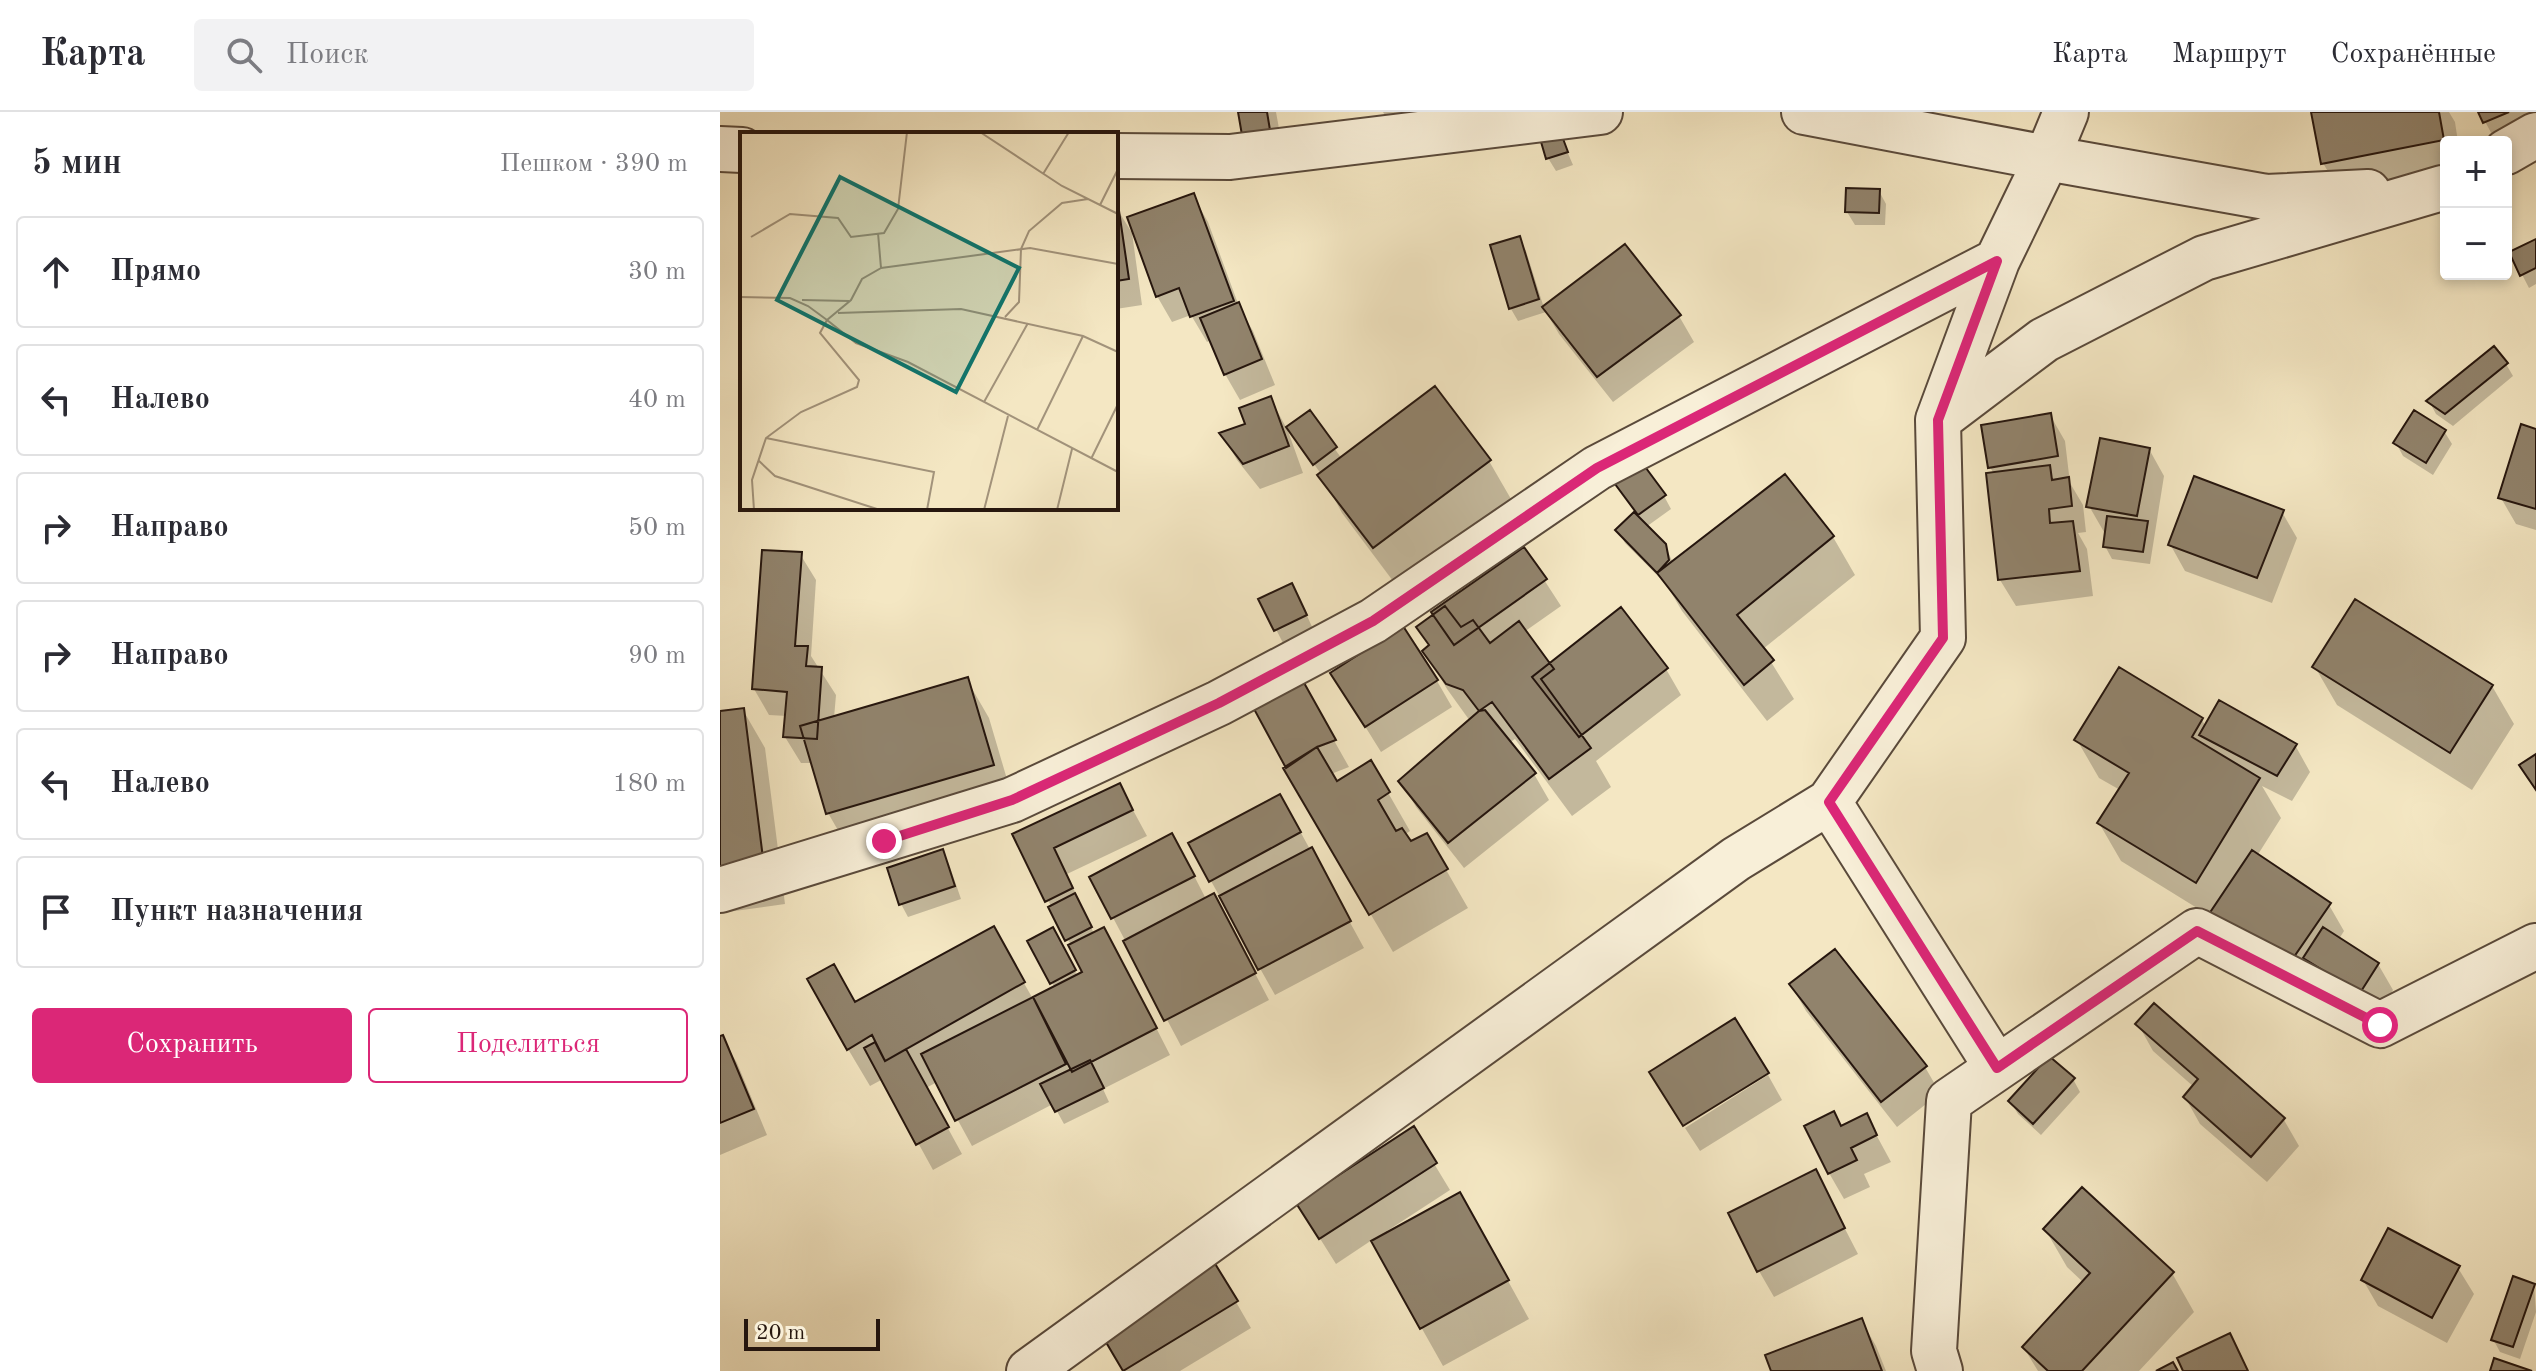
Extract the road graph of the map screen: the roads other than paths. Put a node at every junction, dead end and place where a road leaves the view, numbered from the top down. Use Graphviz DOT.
graph roads {
  1 [pos="1600,112"];
  2 [pos="1804,112"];
  3 [pos="2066,112"];
  4 [pos="2536,135"];
  5 [pos="720,149"];
  6 [pos="2512,149"];
  7 [pos="740,150"];
  8 [pos="1118,156"];
  9 [pos="2047,158"];
  10 [pos="2440,187"];
  11 [pos="2440,188"];
  12 [pos="1997,261"];
  13 [pos="1938,420"];
  14 [pos="1829,802"];
  15 [pos="720,890"];
  16 [pos="2536,946"];
  17 [pos="1997,1068"];
  18 [pos="1029,1371"];
  19 [pos="1940,1371"];
  1 -- 8 [label="street"];
  2 -- 9 [label="street"];
  3 -- 9 [label="street"];
  4 -- 6 [label="street"];
  5 -- 7 [label="street"];
  9 -- 10 [label="street"];
  9 -- 12 [label="street"];
  11 -- 13 [label="street"];
  12 -- 13 [label="street"];
  12 -- 15 [label="street"];
  13 -- 14 [label="street"];
  14 -- 17 [label="street"];
  14 -- 18 [label="street"];
  16 -- 17 [label="street"];
  17 -- 19 [label="street"];
}
